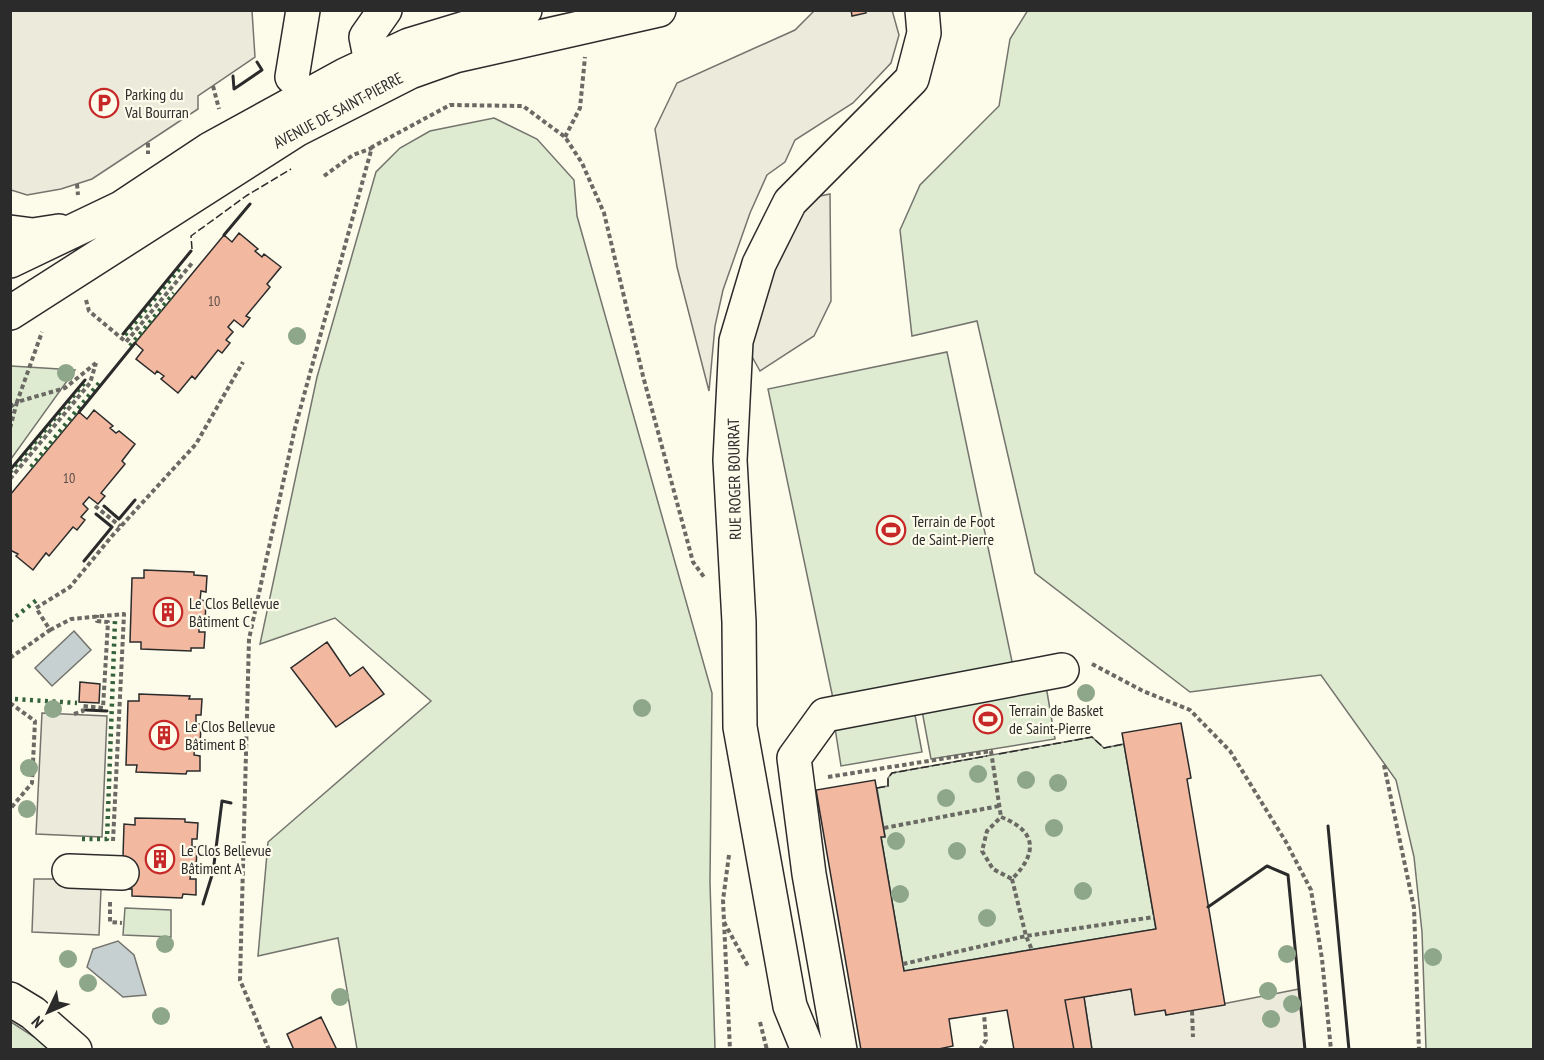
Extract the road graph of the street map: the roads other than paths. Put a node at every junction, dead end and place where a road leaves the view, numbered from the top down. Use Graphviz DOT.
graph roads {
  1 [pos="303,10"];
  2 [pos="385,10"];
  3 [pos="525,10"];
  4 [pos="659,10"];
  5 [pos="922,10"];
  6 [pos="371,62"];
  7 [pos="292,77"];
  8 [pos="82,228"];
  9 [pos="10,232"];
  10 [pos="10,261"];
  11 [pos="10,276"];
  12 [pos="51,289"];
  13 [pos="23,311"];
  14 [pos="1062,670"];
  15 [pos="69,872"];
  16 [pos="116,873"];
  17 [pos="10,999"];
  18 [pos="75,1050"];
  19 [pos="808,1050"];
  20 [pos="840,1050"];
  1 -- 7 [label="street"];
  2 -- 6 [label="street"];
  3 -- 6 [label="street, AVENUE DE SAINT-PIERRE"];
  4 -- 12 [label="street, AVENUE DE SAINT-PIERRE"];
  5 -- 19 [label="street, RUE ROGER BOURRAT"];
  6 -- 8 [label="street, AVENUE DE SAINT-PIERRE"];
  8 -- 9 [label="street"];
  8 -- 10 [label="street, AVENUE DE SAINT-PIERRE"];
  11 -- 12 [label="street"];
  12 -- 13 [label="street, AVENUE DE SAINT-PIERRE"];
  14 -- 20 [label="street"];
  15 -- 16 [label="street"];
  17 -- 18 [label="street"];
}
